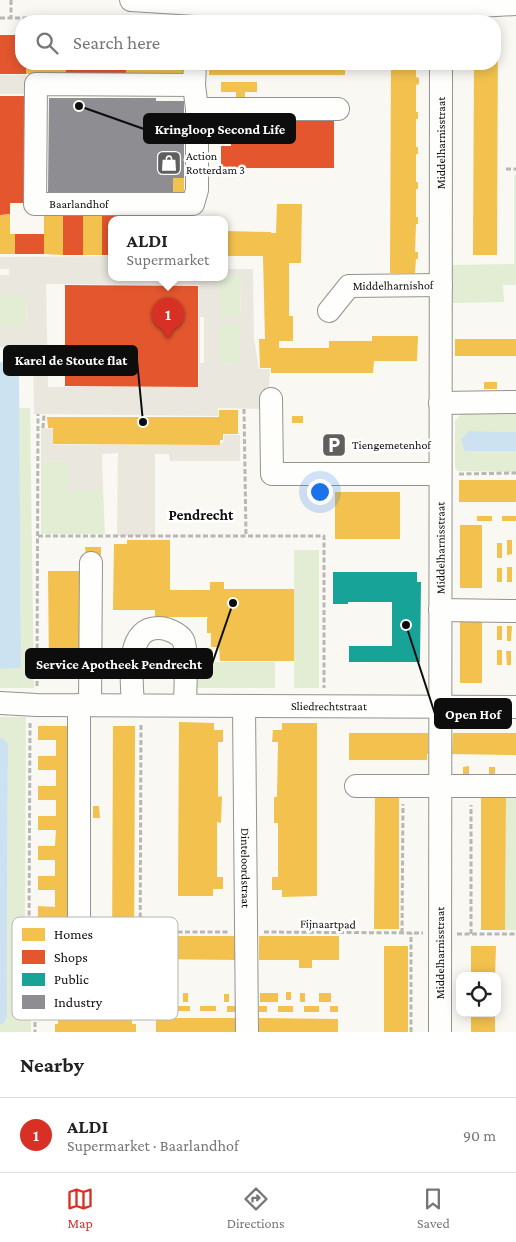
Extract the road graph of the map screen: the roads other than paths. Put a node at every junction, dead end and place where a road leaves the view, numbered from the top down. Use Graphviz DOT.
graph roads {
  1 [pos="131,0"];
  2 [pos="516,4"];
  3 [pos="196,9"];
  4 [pos="441,10"];
  5 [pos="441,70"];
  6 [pos="195,74"];
  7 [pos="197,109"];
  8 [pos="338,110"];
  9 [pos="441,285"];
  10 [pos="329,311"];
  11 [pos="271,400"];
  12 [pos="516,402"];
  13 [pos="440,403"];
  14 [pos="440,474"];
  15 [pos="90,564"];
  16 [pos="440,610"];
  17 [pos="516,611"];
  18 [pos="0,703"];
  19 [pos="84,705"];
  20 [pos="137,706"];
  21 [pos="185,706"];
  22 [pos="244,706"];
  23 [pos="440,707"];
  24 [pos="516,707"];
  25 [pos="356,786"];
  26 [pos="440,786"];
  27 [pos="516,786"];
  28 [pos="80,917"];
  29 [pos="247,1032"];
  30 [pos="440,1032"];
  1 -- 3 [label="street"];
  2 -- 4 [label="street"];
  3 -- 4 [label="street"];
  5 -- 9 [label="street, Middelharnisstraat"];
  6 -- 7 [label="street, Baarlandhof"];
  6 -- 7 [label="street, Baarlandhof"];
  7 -- 8 [label="street"];
  9 -- 10 [label="street, Middelharnishof"];
  9 -- 13 [label="street, Middelharnisstraat"];
  11 -- 14 [label="street"];
  12 -- 13 [label="street"];
  13 -- 14 [label="street, Middelharnisstraat"];
  14 -- 16 [label="street, Middelharnisstraat"];
  15 -- 19 [label="street"];
  16 -- 17 [label="street"];
  16 -- 23 [label="street, Middelharnisstraat"];
  18 -- 19 [label="street, Sliedrechtstraat"];
  19 -- 20 [label="street, Sliedrechtstraat"];
  19 -- 28 [label="street"];
  20 -- 21 [label="street, Sliedrechtstraat"];
  20 -- 21 [label="street"];
  21 -- 22 [label="street, Sliedrechtstraat"];
  22 -- 23 [label="street, Sliedrechtstraat"];
  22 -- 29 [label="street, Dinteloordstraat"];
  23 -- 24 [label="street, Sliedrechtstraat"];
  23 -- 26 [label="street, Middelharnisstraat"];
  25 -- 26 [label="street"];
  26 -- 27 [label="street"];
  26 -- 30 [label="street, Middelharnisstraat"];
}
